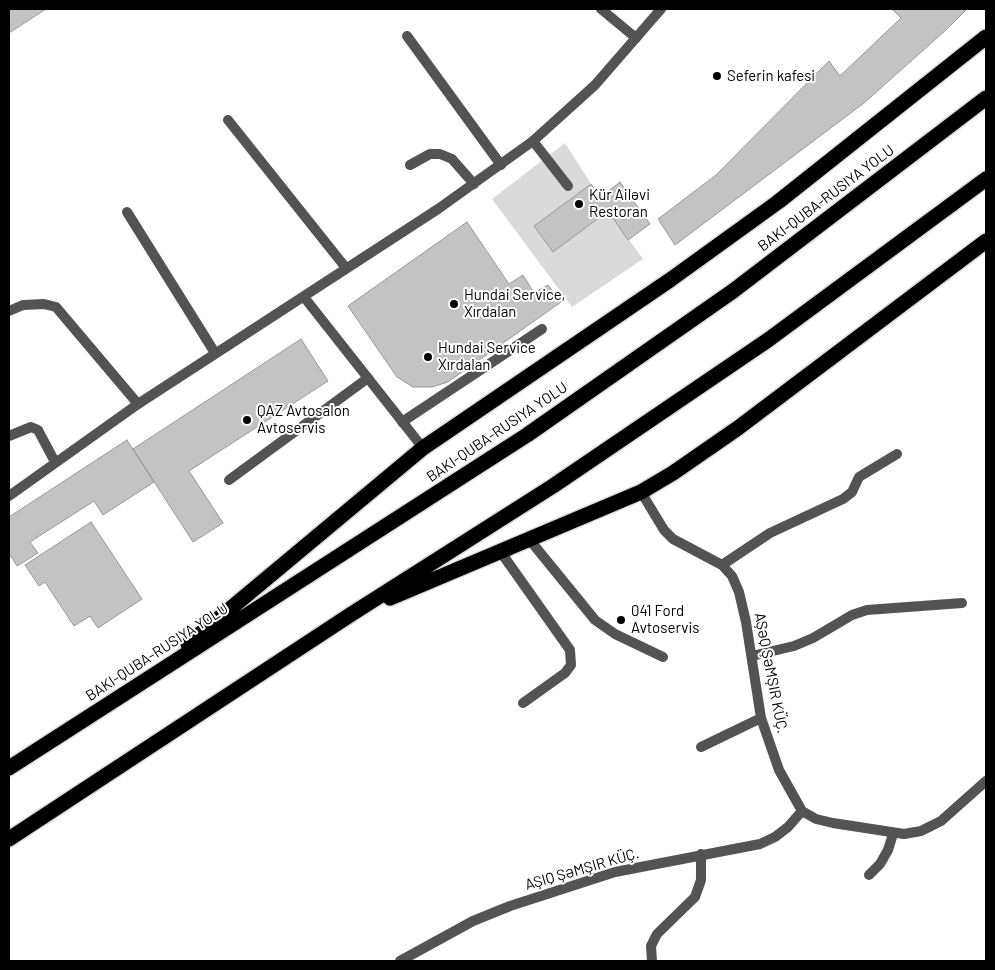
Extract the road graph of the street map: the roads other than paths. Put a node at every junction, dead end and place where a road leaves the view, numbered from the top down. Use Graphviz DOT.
graph roads {
  1 [pos="601,9"];
  2 [pos="661,9"];
  3 [pos="407,36"];
  4 [pos="986,37"];
  5 [pos="636,38"];
  6 [pos="986,98"];
  7 [pos="228,120"];
  8 [pos="533,141"];
  9 [pos="501,164"];
  10 [pos="410,165"];
  11 [pos="986,179"];
  12 [pos="474,184"];
  13 [pos="568,186"];
  14 [pos="127,212"];
  15 [pos="986,241"];
  16 [pos="346,268"];
  17 [pos="304,297"];
  18 [pos="9,311"];
  19 [pos="542,329"];
  20 [pos="216,353"];
  21 [pos="368,378"];
  22 [pos="138,404"];
  23 [pos="402,422"];
  24 [pos="9,436"];
  25 [pos="423,448"];
  26 [pos="897,454"];
  27 [pos="55,462"];
  28 [pos="229,480"];
  29 [pos="641,492"];
  30 [pos="9,496"];
  31 [pos="528,539"];
  32 [pos="500,551"];
  33 [pos="722,565"];
  34 [pos="962,604"];
  35 [pos="350,615"];
  36 [pos="752,656"];
  37 [pos="663,657"];
  38 [pos="140,684"];
  39 [pos="523,703"];
  40 [pos="761,718"];
  41 [pos="701,747"];
  42 [pos="9,768"];
  43 [pos="986,781"];
  44 [pos="802,811"];
  45 [pos="893,834"];
  46 [pos="9,839"];
  47 [pos="701,854"];
  48 [pos="869,875"];
  49 [pos="400,961"];
  50 [pos="652,961"];
  1 -- 5 [label="street"];
  2 -- 5 [label="street"];
  3 -- 9 [label="street"];
  4 -- 25 [label="highway"];
  5 -- 8 [label="street"];
  6 -- 38 [label="highway"];
  7 -- 16 [label="street"];
  8 -- 9 [label="street"];
  8 -- 13 [label="street"];
  9 -- 12 [label="street"];
  10 -- 12 [label="street"];
  11 -- 35 [label="highway"];
  12 -- 16 [label="street"];
  14 -- 20 [label="street"];
  15 -- 29 [label="highway"];
  16 -- 17 [label="street"];
  17 -- 20 [label="street"];
  17 -- 21 [label="street"];
  18 -- 22 [label="street"];
  19 -- 23 [label="street"];
  20 -- 22 [label="street"];
  21 -- 23 [label="street"];
  21 -- 28 [label="street"];
  22 -- 27 [label="street"];
  23 -- 25 [label="street"];
  24 -- 27 [label="street"];
  25 -- 38 [label="highway"];
  26 -- 33 [label="street"];
  27 -- 30 [label="street"];
  29 -- 31 [label="highway"];
  29 -- 33 [label="street, AŞƏQ ŞƏMŞIR KÜÇ."];
  31 -- 32 [label="highway"];
  31 -- 37 [label="street"];
  32 -- 35 [label="highway"];
  32 -- 39 [label="street"];
  33 -- 36 [label="street, AŞƏQ ŞƏMŞIR KÜÇ."];
  34 -- 36 [label="street"];
  35 -- 46 [label="highway"];
  36 -- 40 [label="street, AŞƏQ ŞƏMŞIR KÜÇ."];
  38 -- 42 [label="highway"];
  40 -- 41 [label="street"];
  40 -- 44 [label="street, AŞƏQ ŞƏMŞIR KÜÇ."];
  43 -- 45 [label="street"];
  44 -- 45 [label="street"];
  44 -- 47 [label="street"];
  45 -- 48 [label="street"];
  47 -- 49 [label="street"];
  47 -- 50 [label="street"];
}
